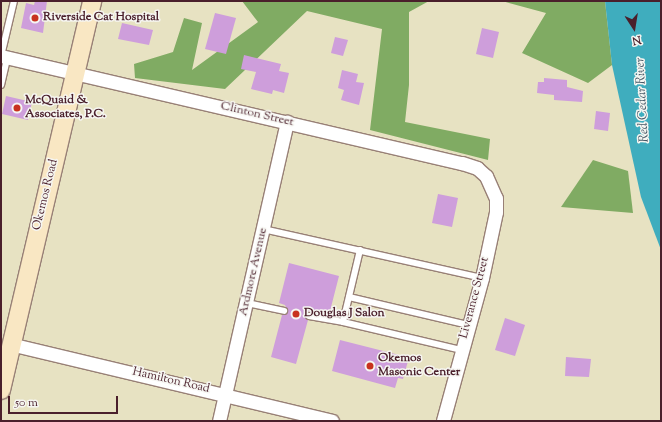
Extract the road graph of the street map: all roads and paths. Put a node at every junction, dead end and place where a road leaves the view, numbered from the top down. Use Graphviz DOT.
graph roads {
  1 [pos="14,1"];
  2 [pos="92,1"];
  3 [pos="3,57"];
  4 [pos="75,74"];
  5 [pos="1,85"];
  6 [pos="287,122"];
  7 [pos="496,198"];
  8 [pos="263,229"];
  9 [pos="360,250"];
  10 [pos="482,278"];
  11 [pos="349,297"];
  12 [pos="247,303"];
  13 [pos="284,311"];
  14 [pos="309,316"];
  15 [pos="343,322"];
  16 [pos="468,325"];
  17 [pos="10,344"];
  18 [pos="462,350"];
  19 [pos="1,390"];
  20 [pos="226,394"];
  21 [pos="219,421"];
  22 [pos="332,421"];
  23 [pos="443,421"];
  1 -- 3 [label="lane"];
  2 -- 4 [label="main road, Okemos Road"];
  3 -- 4 [label="street, Clinton Street"];
  3 -- 5 [label="lane"];
  4 -- 6 [label="street, Clinton Street"];
  4 -- 17 [label="main road, Okemos Road"];
  6 -- 7 [label="street, Clinton Street"];
  6 -- 8 [label="street, Ardmore Avenue"];
  7 -- 10 [label="street, Liverance Street"];
  8 -- 9 [label="lane"];
  8 -- 12 [label="street, Ardmore Avenue"];
  9 -- 10 [label="lane"];
  9 -- 11 [label="lane"];
  10 -- 16 [label="street, Liverance Street"];
  11 -- 15 [label="lane"];
  11 -- 16 [label="lane"];
  12 -- 13 [label="lane"];
  12 -- 20 [label="street, Ardmore Avenue"];
  14 -- 15 [label="lane"];
  15 -- 18 [label="lane"];
  16 -- 18 [label="street, Liverance Street"];
  17 -- 19 [label="main road, Okemos Road"];
  17 -- 20 [label="street, Hamilton Road"];
  18 -- 23 [label="street, Liverance Street"];
  20 -- 21 [label="street, Ardmore Avenue"];
  20 -- 22 [label="street, Hamilton Road"];
}
